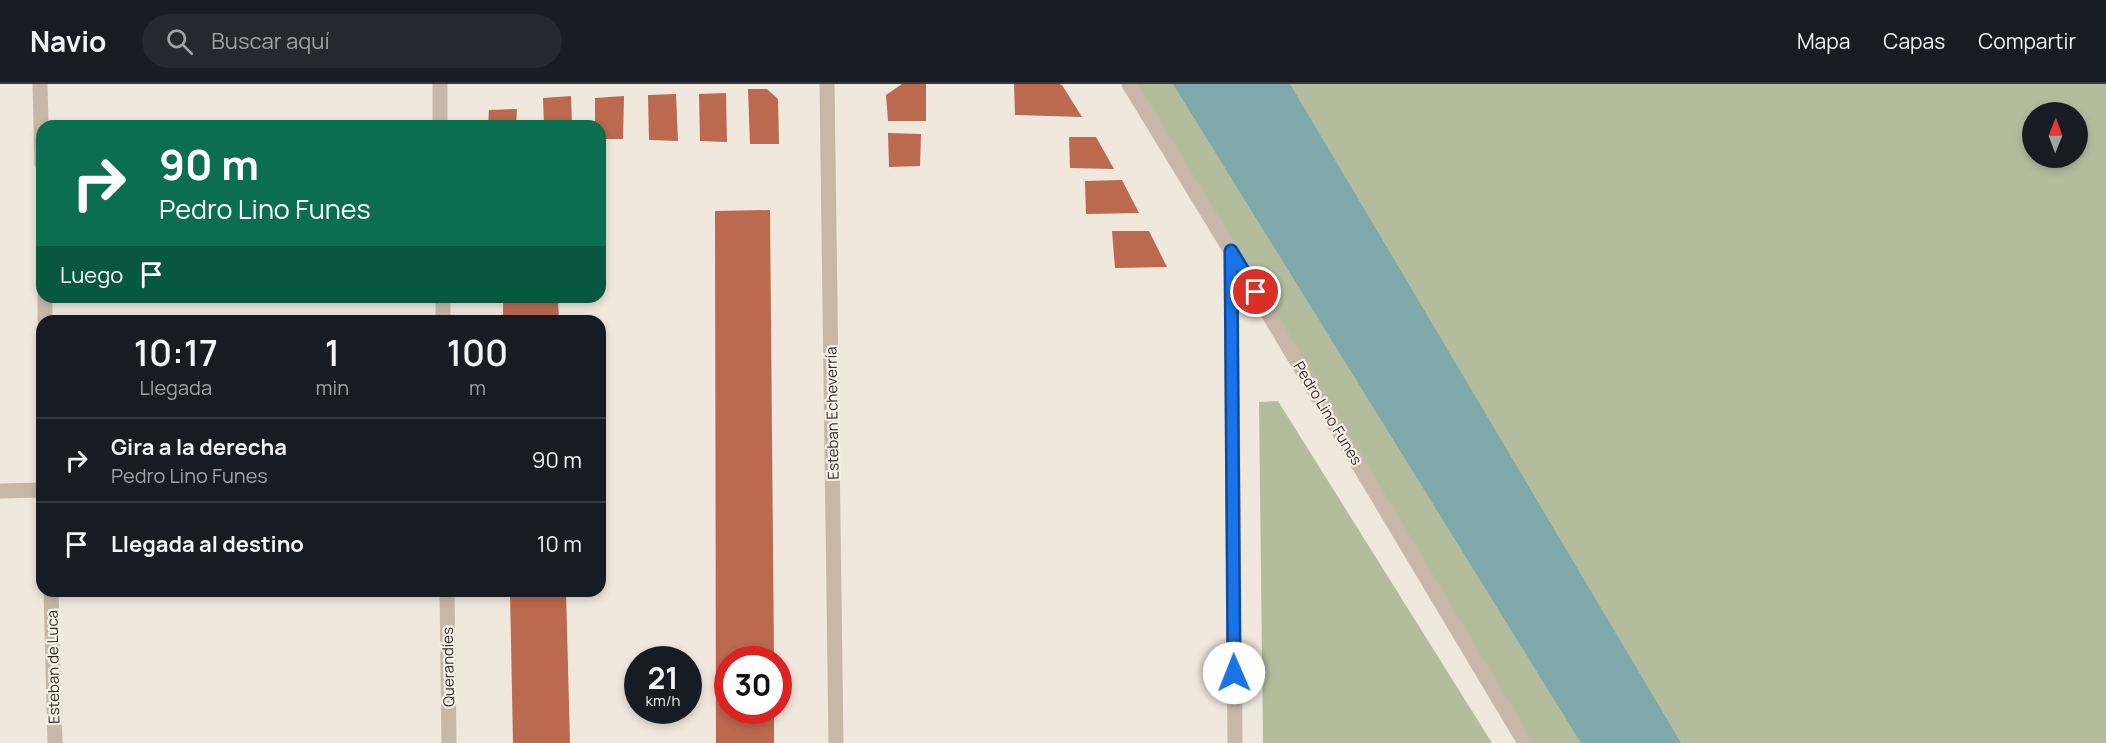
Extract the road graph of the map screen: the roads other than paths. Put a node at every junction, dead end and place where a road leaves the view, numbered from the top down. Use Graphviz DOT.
graph roads {
  1 [pos="40,84"];
  2 [pos="440,84"];
  3 [pos="827,84"];
  4 [pos="1129,84"];
  5 [pos="41,120"];
  6 [pos="440,120"];
  7 [pos="1231,251"];
  8 [pos="36,489"];
  9 [pos="0,491"];
  10 [pos="51,597"];
  11 [pos="447,597"];
  12 [pos="55,743"];
  13 [pos="449,743"];
  14 [pos="836,743"];
  15 [pos="1235,743"];
  16 [pos="1525,743"];
  1 -- 5 [label="street"];
  2 -- 6 [label="street"];
  3 -- 14 [label="street, Esteban Echeverría"];
  4 -- 7 [label="street, Pedro Lino Funes"];
  7 -- 15 [label="street"];
  7 -- 16 [label="street, Pedro Lino Funes"];
  8 -- 9 [label="street"];
  10 -- 12 [label="street, Esteban de Luca"];
  11 -- 13 [label="street, Querandíes"];
}
